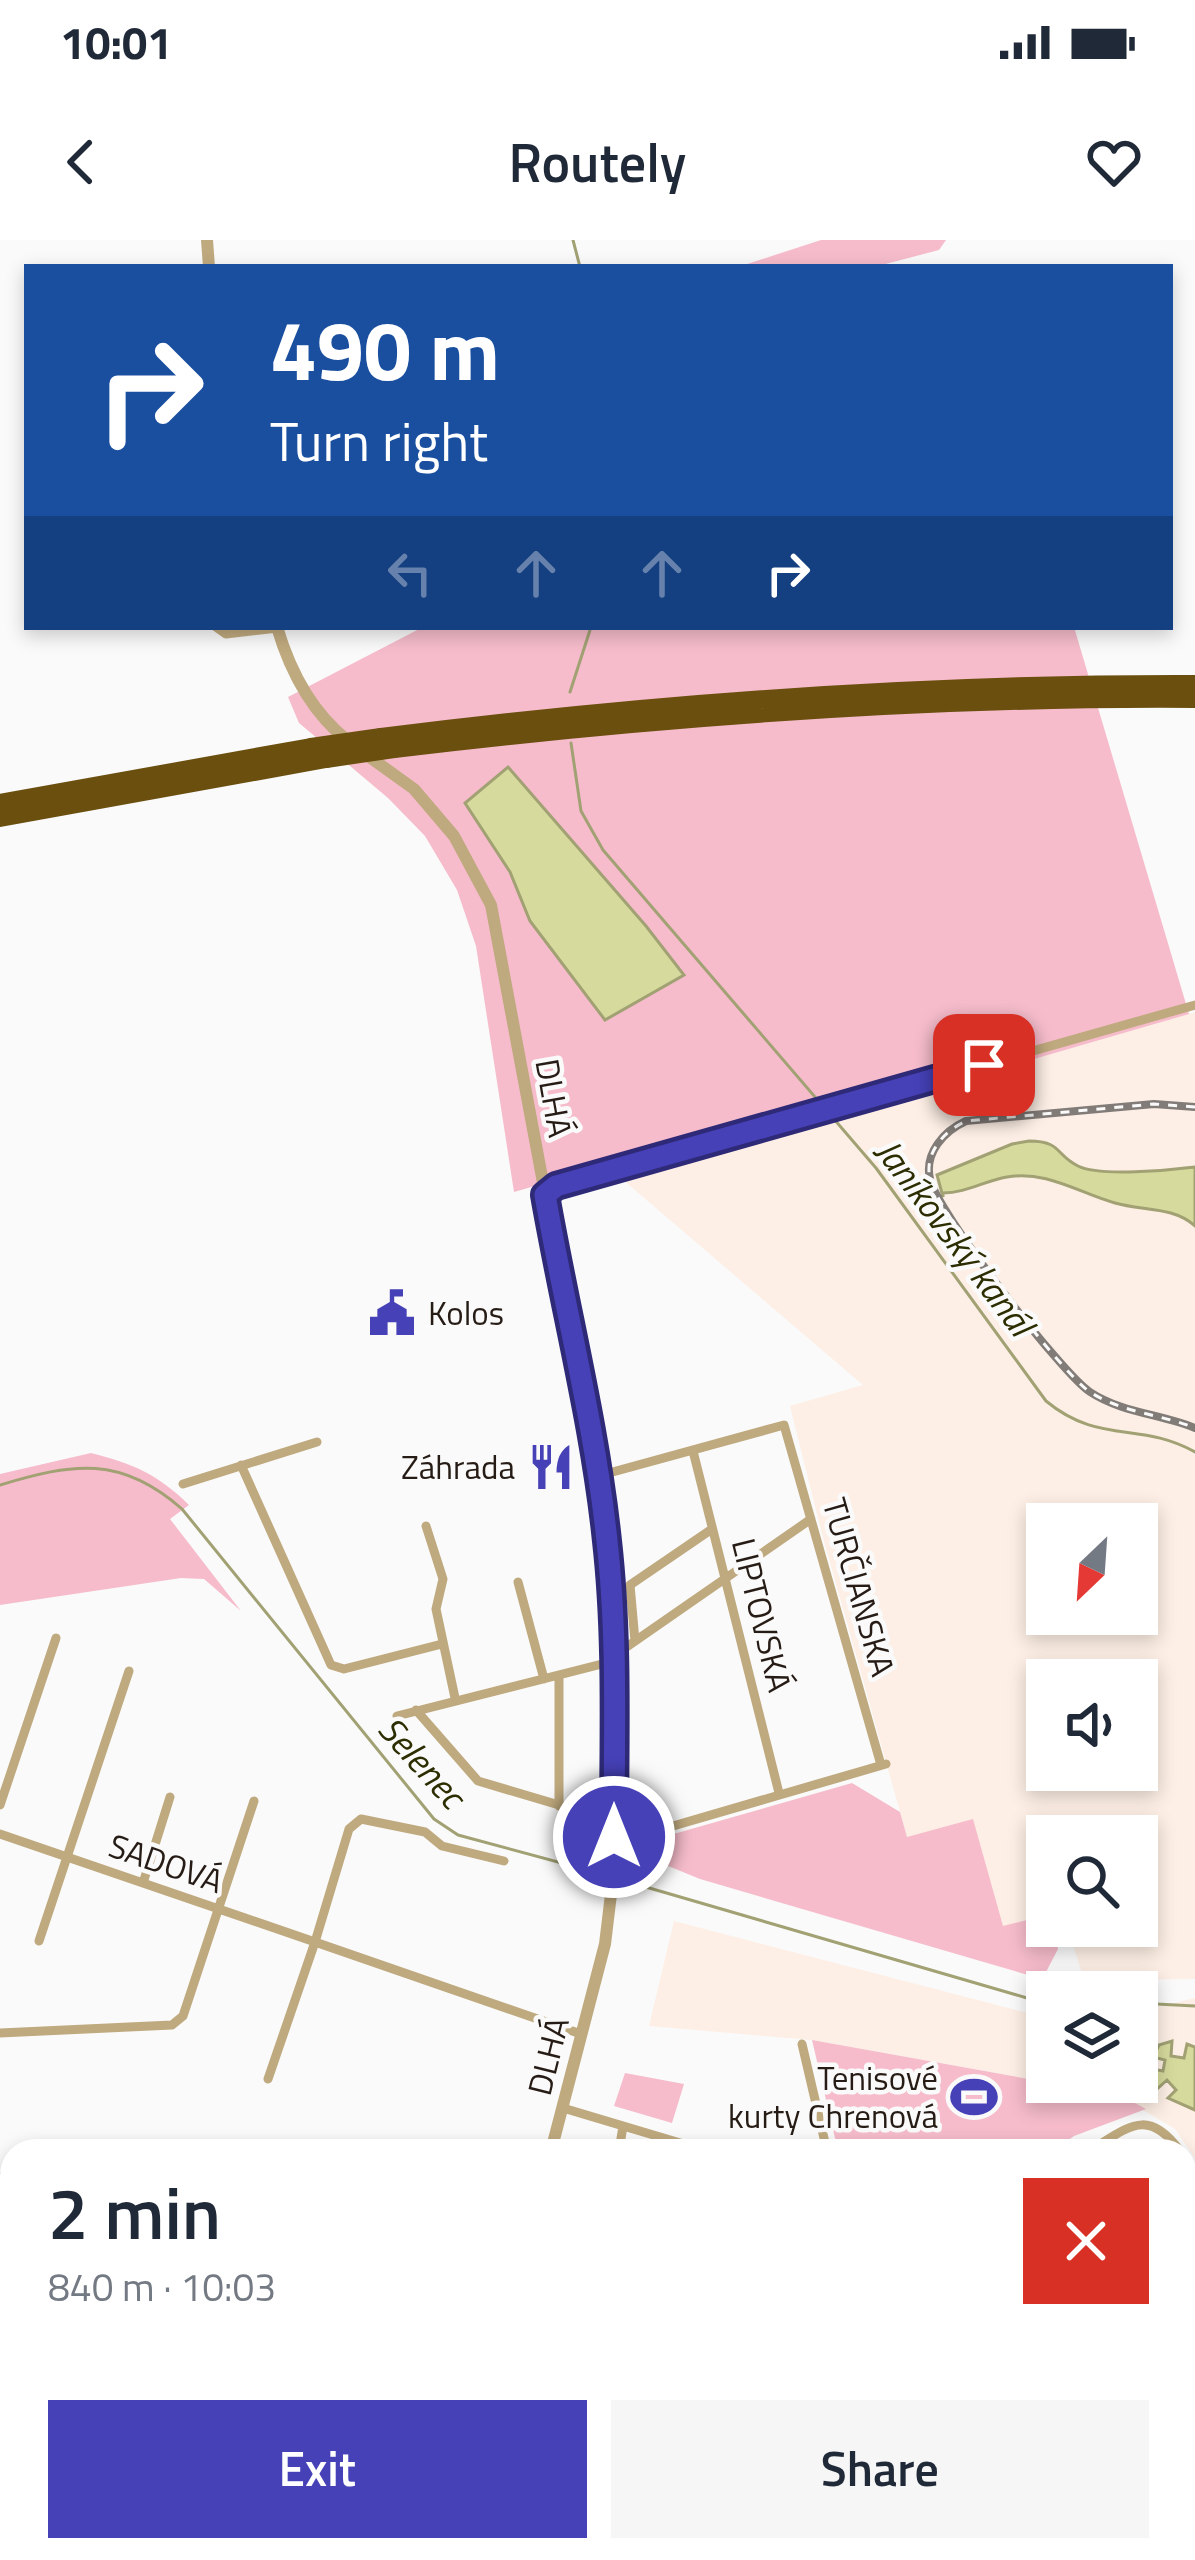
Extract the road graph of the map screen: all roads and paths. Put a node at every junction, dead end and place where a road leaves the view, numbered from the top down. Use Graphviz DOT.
graph roads {
  1 [pos="220,630"];
  2 [pos="256,630"];
  3 [pos="279,630"];
  4 [pos="1195,684"];
  5 [pos="1195,699"];
  6 [pos="388,743"];
  7 [pos="319,753"];
  8 [pos="0,803"];
  9 [pos="0,818"];
  10 [pos="1195,1005"];
  11 [pos="545,1195"];
  12 [pos="317,1442"];
  13 [pos="693,1450"];
  14 [pos="241,1466"];
  15 [pos="598,1476"];
  16 [pos="183,1484"];
  17 [pos="812,1519"];
  18 [pos="426,1526"];
  19 [pos="712,1529"];
  20 [pos="725,1579"];
  21 [pos="518,1582"];
  22 [pos="56,1638"];
  23 [pos="635,1641"];
  24 [pos="442,1644"];
  25 [pos="614,1656"];
  26 [pos="129,1671"];
  27 [pos="560,1676"];
  28 [pos="544,1678"];
  29 [pos="455,1698"];
  30 [pos="416,1710"];
  31 [pos="397,1716"];
  32 [pos="778,1793"];
  33 [pos="170,1797"];
  34 [pos="254,1802"];
  35 [pos="0,1805"];
  36 [pos="559,1806"];
  37 [pos="586,1813"];
  38 [pos="0,1834"];
  39 [pos="614,1837"];
  40 [pos="67,1857"];
  41 [pos="504,1861"];
  42 [pos="142,1883"];
  43 [pos="219,1909"];
  44 [pos="38,1941"];
  45 [pos="315,1942"];
  46 [pos="0,2033"];
  47 [pos="581,2034"];
  48 [pos="802,2044"];
  49 [pos="268,2079"];
  50 [pos="563,2108"];
  51 [pos="623,2126"];
  52 [pos="554,2139"];
  53 [pos="621,2139"];
  54 [pos="667,2139"];
  55 [pos="823,2139"];
  56 [pos="1111,2139"];
  57 [pos="1171,2139"];
  1 -- 2 [label="street"];
  3 -- 11 [label="street, DLHÁ"];
  4 -- 6 [label="highway"];
  5 -- 6 [label="highway"];
  6 -- 7 [label="highway, bridge"];
  7 -- 8 [label="highway"];
  7 -- 9 [label="highway"];
  10 -- 11 [label="street"];
  11 -- 15 [label="street, DLHÁ"];
  12 -- 14 [label="street"];
  13 -- 15 [label="street"];
  13 -- 17 [label="street, TURČIANSKA"];
  13 -- 19 [label="street, LIPTOVSKÁ"];
  14 -- 16 [label="street"];
  14 -- 24 [label="street"];
  15 -- 25 [label="street, DLHÁ"];
  17 -- 20 [label="street"];
  17 -- 32 [label="street, TURČIANSKA"];
  18 -- 24 [label="street"];
  19 -- 20 [label="street, LIPTOVSKÁ"];
  19 -- 23 [label="street"];
  20 -- 23 [label="street"];
  20 -- 32 [label="street, LIPTOVSKÁ"];
  21 -- 28 [label="street"];
  22 -- 35 [label="street"];
  23 -- 25 [label="street"];
  24 -- 29 [label="street"];
  25 -- 27 [label="street"];
  25 -- 39 [label="street, DLHÁ"];
  26 -- 40 [label="street"];
  27 -- 28 [label="street"];
  27 -- 36 [label="street"];
  28 -- 29 [label="street"];
  29 -- 30 [label="street"];
  30 -- 31 [label="street"];
  30 -- 36 [label="street"];
  32 -- 39 [label="street"];
  33 -- 42 [label="street"];
  34 -- 43 [label="street"];
  36 -- 37 [label="street"];
  38 -- 40 [label="street, SADOVÁ"];
  39 -- 47 [label="street, DLHÁ"];
  40 -- 42 [label="street, SADOVÁ"];
  40 -- 44 [label="street"];
  41 -- 45 [label="street"];
  42 -- 43 [label="street, SADOVÁ"];
  43 -- 45 [label="street, SADOVÁ"];
  43 -- 46 [label="street"];
  45 -- 47 [label="street, SADOVÁ"];
  45 -- 49 [label="street"];
  47 -- 50 [label="street, DLHÁ"];
  48 -- 55 [label="street"];
  50 -- 51 [label="street"];
  50 -- 52 [label="street, DLHÁ"];
  51 -- 53 [label="street"];
  51 -- 54 [label="street"];
  56 -- 57 [label="street"];
}
